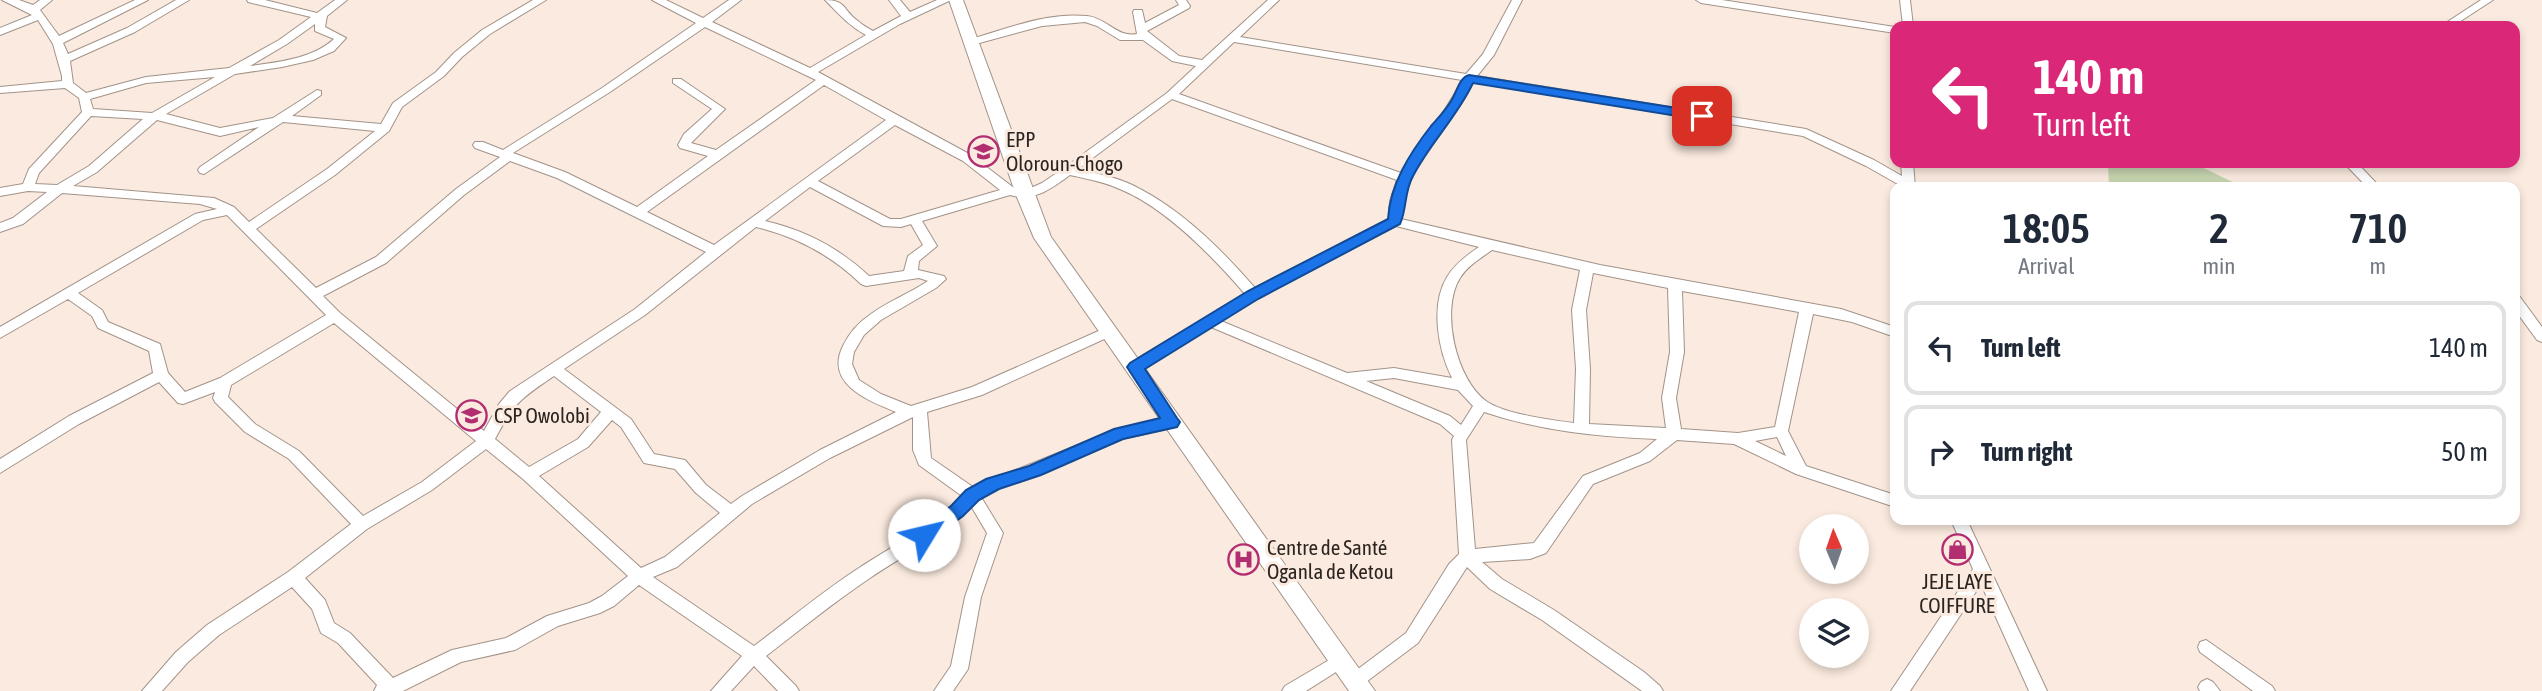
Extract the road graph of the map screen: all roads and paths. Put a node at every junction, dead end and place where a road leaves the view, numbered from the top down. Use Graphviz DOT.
graph roads {
  1 [pos="7,0"];
  2 [pos="47,0"];
  3 [pos="143,0"];
  4 [pos="184,0"];
  5 [pos="252,0"];
  6 [pos="342,0"];
  7 [pos="541,0"];
  8 [pos="657,0"];
  9 [pos="736,0"];
  10 [pos="830,0"];
  11 [pos="894,0"];
  12 [pos="946,0"];
  13 [pos="956,0"];
  14 [pos="1181,0"];
  15 [pos="1274,0"];
  16 [pos="1517,0"];
  17 [pos="1701,0"];
  18 [pos="1906,0"];
  19 [pos="2488,0"];
  20 [pos="1138,12"];
  21 [pos="36,13"];
  22 [pos="908,16"];
  23 [pos="322,17"];
  24 [pos="1908,21"];
  25 [pos="2454,21"];
  26 [pos="702,23"];
  27 [pos="1890,29"];
  28 [pos="0,32"];
  29 [pos="1143,33"];
  30 [pos="873,35"];
  31 [pos="1234,39"];
  32 [pos="972,41"];
  33 [pos="57,43"];
  34 [pos="64,60"];
  35 [pos="1176,60"];
  36 [pos="1203,64"];
  37 [pos="228,72"];
  38 [pos="810,72"];
  39 [pos="1469,78"];
  40 [pos="822,80"];
  41 [pos="677,81"];
  42 [pos="1184,81"];
  43 [pos="67,84"];
  44 [pos="0,90"];
  45 [pos="317,93"];
  46 [pos="1171,95"];
  47 [pos="84,97"];
  48 [pos="88,112"];
  49 [pos="153,117"];
  50 [pos="276,120"];
  51 [pos="894,120"];
  52 [pos="385,128"];
  53 [pos="479,145"];
  54 [pos="507,155"];
  55 [pos="719,155"];
  56 [pos="2355,168"];
  57 [pos="204,170"];
  58 [pos="1068,171"];
  59 [pos="1404,178"];
  60 [pos="810,182"];
  61 [pos="1902,182"];
  62 [pos="2369,182"];
  63 [pos="28,187"];
  64 [pos="60,189"];
  65 [pos="0,192"];
  66 [pos="1018,193"];
  67 [pos="214,202"];
  68 [pos="230,210"];
  69 [pos="637,213"];
  70 [pos="199,217"];
  71 [pos="914,219"];
  72 [pos="1395,221"];
  73 [pos="756,223"];
  74 [pos="0,228"];
  75 [pos="249,228"];
  76 [pos="1489,246"];
  77 [pos="715,251"];
  78 [pos="1587,268"];
  79 [pos="910,276"];
  80 [pos="1675,286"];
  81 [pos="67,292"];
  82 [pos="316,295"];
  83 [pos="1253,295"];
  84 [pos="2520,307"];
  85 [pos="1807,309"];
  86 [pos="335,316"];
  87 [pos="1211,323"];
  88 [pos="1890,330"];
  89 [pos="1108,332"];
  90 [pos="0,333"];
  91 [pos="2542,337"];
  92 [pos="1135,367"];
  93 [pos="555,370"];
  94 [pos="161,376"];
  95 [pos="1348,378"];
  96 [pos="225,382"];
  97 [pos="1462,385"];
  98 [pos="1481,405"];
  99 [pos="915,410"];
  100 [pos="610,412"];
  101 [pos="1171,422"];
  102 [pos="1581,428"];
  103 [pos="1781,431"];
  104 [pos="1461,433"];
  105 [pos="1674,434"];
  106 [pos="1738,439"];
  107 [pos="486,441"];
  108 [pos="0,467"];
  109 [pos="1801,470"];
  110 [pos="528,475"];
  111 [pos="972,495"];
  112 [pos="1890,499"];
  113 [pos="730,512"];
  114 [pos="361,525"];
  115 [pos="1958,525"];
  116 [pos="1467,556"];
  117 [pos="1982,569"];
  118 [pos="294,576"];
  119 [pos="639,576"];
  120 [pos="2206,648"];
  121 [pos="754,655"];
  122 [pos="1341,660"];
  123 [pos="1360,686"];
  124 [pos="388,690"];
  125 [pos="151,691"];
  126 [pos="720,691"];
  127 [pos="790,691"];
  128 [pos="943,691"];
  129 [pos="1291,691"];
  130 [pos="1654,691"];
  131 [pos="1900,691"];
  132 [pos="2038,691"];
  133 [pos="2266,691"];
  1 -- 21 [label="street"];
  2 -- 21 [label="street"];
  3 -- 33 [label="street"];
  4 -- 34 [label="street"];
  5 -- 23 [label="street"];
  6 -- 23 [label="street"];
  7 -- 52 [label="street"];
  8 -- 26 [label="street"];
  9 -- 26 [label="street"];
  10 -- 30 [label="street"];
  11 -- 22 [label="street"];
  12 -- 22 [label="street"];
  13 -- 32 [label="street"];
  14 -- 29 [label="street"];
  15 -- 31 [label="street"];
  16 -- 39 [label="street"];
  17 -- 27 [label="street"];
  18 -- 24 [label="street"];
  19 -- 25 [label="street"];
  20 -- 29 [label="street"];
  21 -- 28 [label="street"];
  21 -- 33 [label="street"];
  22 -- 30 [label="street"];
  23 -- 37 [label="street"];
  23 -- 37 [label="street"];
  26 -- 38 [label="street"];
  26 -- 54 [label="street"];
  29 -- 32 [label="street"];
  29 -- 35 [label="street"];
  30 -- 38 [label="street"];
  31 -- 36 [label="street"];
  31 -- 39 [label="street"];
  32 -- 66 [label="street"];
  33 -- 34 [label="street"];
  34 -- 43 [label="street"];
  35 -- 36 [label="street"];
  35 -- 42 [label="street"];
  36 -- 42 [label="street"];
  37 -- 47 [label="street"];
  37 -- 49 [label="street"];
  38 -- 40 [label="street"];
  39 -- 59 [label="street"];
  39 -- 61 [label="street"];
  40 -- 51 [label="street"];
  40 -- 55 [label="street"];
  41 -- 55 [label="street"];
  42 -- 46 [label="street"];
  43 -- 44 [label="street"];
  43 -- 47 [label="street"];
  45 -- 50 [label="street"];
  46 -- 58 [label="street"];
  46 -- 59 [label="street"];
  47 -- 48 [label="street"];
  48 -- 49 [label="street"];
  48 -- 63 [label="street"];
  49 -- 50 [label="street"];
  49 -- 64 [label="street"];
  50 -- 52 [label="street"];
  50 -- 57 [label="street"];
  51 -- 60 [label="street"];
  51 -- 66 [label="street"];
  52 -- 75 [label="street"];
  53 -- 54 [label="street"];
  54 -- 69 [label="street"];
  54 -- 82 [label="street"];
  55 -- 69 [label="street"];
  56 -- 62 [label="street"];
  58 -- 66 [label="street"];
  58 -- 83 [label="street"];
  59 -- 72 [label="street"];
  60 -- 71 [label="street"];
  60 -- 73 [label="street"];
  63 -- 64 [label="street"];
  63 -- 65 [label="street"];
  64 -- 67 [label="street"];
  64 -- 74 [label="street"];
  66 -- 71 [label="street"];
  66 -- 89 [label="street"];
  67 -- 68 [label="street"];
  67 -- 70 [label="street"];
  68 -- 70 [label="street"];
  68 -- 75 [label="street"];
  69 -- 77 [label="street"];
  70 -- 81 [label="street"];
  71 -- 79 [label="street"];
  72 -- 76 [label="street"];
  72 -- 83 [label="street"];
  73 -- 77 [label="street"];
  73 -- 79 [label="street"];
  75 -- 82 [label="street"];
  76 -- 78 [label="street"];
  76 -- 97 [label="street"];
  77 -- 93 [label="street"];
  78 -- 80 [label="street"];
  78 -- 102 [label="street"];
  79 -- 99 [label="street"];
  80 -- 85 [label="street"];
  80 -- 105 [label="street"];
  81 -- 90 [label="street"];
  81 -- 94 [label="street"];
  82 -- 86 [label="street"];
  83 -- 87 [label="street"];
  84 -- 91 [label="street"];
  85 -- 88 [label="street"];
  85 -- 103 [label="street"];
  86 -- 96 [label="street"];
  86 -- 107 [label="street"];
  87 -- 92 [label="street"];
  87 -- 95 [label="street"];
  89 -- 92 [label="street"];
  89 -- 99 [label="street"];
  92 -- 101 [label="street"];
  93 -- 100 [label="street"];
  93 -- 107 [label="street"];
  94 -- 96 [label="street"];
  94 -- 108 [label="street"];
  95 -- 97 [label="street"];
  95 -- 104 [label="street"];
  96 -- 114 [label="street"];
  97 -- 98 [label="street"];
  98 -- 102 [label="street"];
  98 -- 104 [label="street"];
  99 -- 111 [label="street"];
  99 -- 113 [label="street"];
  100 -- 110 [label="street"];
  100 -- 113 [label="street"];
  101 -- 111 [label="street"];
  101 -- 122 [label="street"];
  102 -- 105 [label="street"];
  103 -- 106 [label="street"];
  103 -- 109 [label="street"];
  104 -- 116 [label="street"];
  105 -- 106 [label="street"];
  105 -- 116 [label="street"];
  106 -- 109 [label="street"];
  107 -- 110 [label="street"];
  107 -- 114 [label="street"];
  109 -- 112 [label="street"];
  110 -- 119 [label="street"];
  111 -- 121 [label="street"];
  111 -- 128 [label="street"];
  113 -- 119 [label="street"];
  114 -- 118 [label="street"];
  115 -- 117 [label="street"];
  116 -- 123 [label="street"];
  116 -- 130 [label="street"];
  117 -- 131 [label="street"];
  117 -- 132 [label="street"];
  118 -- 124 [label="street"];
  118 -- 125 [label="street"];
  119 -- 121 [label="street"];
  119 -- 124 [label="street"];
  120 -- 133 [label="street"];
  121 -- 126 [label="street"];
  121 -- 127 [label="street"];
  122 -- 123 [label="street"];
  122 -- 129 [label="street"];
}
